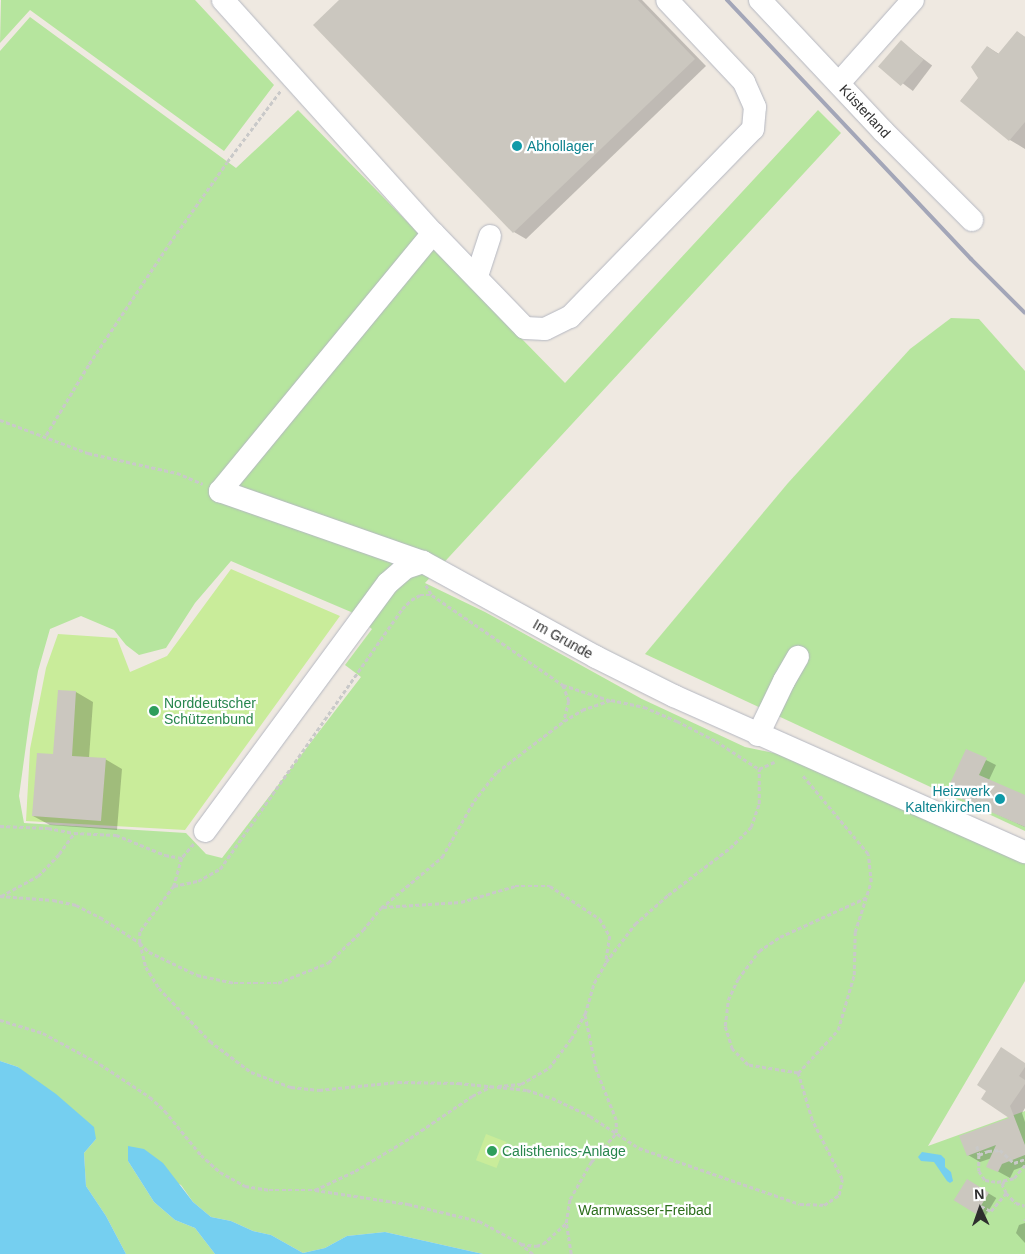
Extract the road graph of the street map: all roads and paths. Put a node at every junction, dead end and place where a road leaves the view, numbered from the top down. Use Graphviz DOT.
graph roads {
  1 [pos="223,0"];
  2 [pos="667,0"];
  3 [pos="760,0"];
  4 [pos="912,0"];
  5 [pos="839,83"];
  6 [pos="282,89"];
  7 [pos="972,220"];
  8 [pos="433,233"];
  9 [pos="490,236"];
  10 [pos="477,276"];
  11 [pos="0,420"];
  12 [pos="46,435"];
  13 [pos="220,491"];
  14 [pos="423,562"];
  15 [pos="798,657"];
  16 [pos="563,685"];
  17 [pos="611,700"];
  18 [pos="564,721"];
  19 [pos="758,736"];
  20 [pos="782,765"];
  21 [pos="759,769"];
  22 [pos="796,772"];
  23 [pos="0,826"];
  24 [pos="205,831"];
  25 [pos="74,833"];
  26 [pos="1025,852"];
  27 [pos="182,858"];
  28 [pos="174,886"];
  29 [pos="1,896"];
  30 [pos="865,898"];
  31 [pos="381,908"];
  32 [pos="140,943"];
  33 [pos="606,962"];
  34 [pos="585,1014"];
  35 [pos="0,1020"];
  36 [pos="798,1073"];
  37 [pos="492,1086"];
  38 [pos="616,1133"];
  39 [pos="977,1146"];
  40 [pos="979,1155"];
  41 [pos="1025,1159"];
  42 [pos="1025,1165"];
  43 [pos="1005,1180"];
  44 [pos="315,1190"];
  45 [pos="1006,1193"];
  46 [pos="980,1206"];
  47 [pos="1025,1206"];
  48 [pos="566,1224"];
  49 [pos="520,1243"];
  50 [pos="533,1254"];
  51 [pos="571,1254"];
  1 -- 8 [label="street"];
  2 -- 10 [label="street"];
  3 -- 5 [label="street, Küsterland"];
  4 -- 5 [label="street"];
  5 -- 7 [label="street, Küsterland"];
  6 -- 12 [label="path"];
  8 -- 10 [label="street"];
  8 -- 13 [label="street"];
  9 -- 10 [label="street"];
  11 -- 12 [label="path"];
  12 -- 13 [label="path"];
  13 -- 14 [label="street, Im Grunde"];
  14 -- 19 [label="street, Im Grunde"];
  14 -- 24 [label="street"];
  15 -- 19 [label="street"];
  16 -- 17 [label="path"];
  16 -- 18 [label="path"];
  16 -- 28 [label="path"];
  17 -- 18 [label="path"];
  17 -- 21 [label="path"];
  18 -- 31 [label="path"];
  19 -- 26 [label="street, Im Grunde"];
  20 -- 21 [label="path"];
  21 -- 33 [label="path"];
  22 -- 30 [label="path"];
  23 -- 25 [label="path"];
  24 -- 27 [label="path"];
  25 -- 27 [label="path"];
  25 -- 29 [label="path"];
  27 -- 28 [label="path"];
  28 -- 32 [label="path"];
  29 -- 32 [label="path"];
  30 -- 36 [label="path"];
  30 -- 36 [label="path"];
  31 -- 32 [label="path"];
  31 -- 33 [label="path"];
  32 -- 37 [label="path"];
  33 -- 34 [label="path"];
  34 -- 37 [label="path"];
  34 -- 38 [label="path"];
  35 -- 44 [label="path"];
  36 -- 38 [label="path"];
  37 -- 38 [label="path"];
  37 -- 44 [label="path"];
  38 -- 48 [label="path"];
  39 -- 40 [label="path"];
  40 -- 41 [label="path"];
  40 -- 43 [label="path"];
  42 -- 43 [label="path"];
  43 -- 45 [label="path"];
  44 -- 49 [label="path"];
  45 -- 46 [label="path"];
  45 -- 47 [label="path"];
  48 -- 49 [label="path"];
  48 -- 51 [label="path"];
  49 -- 50 [label="path"];
}
